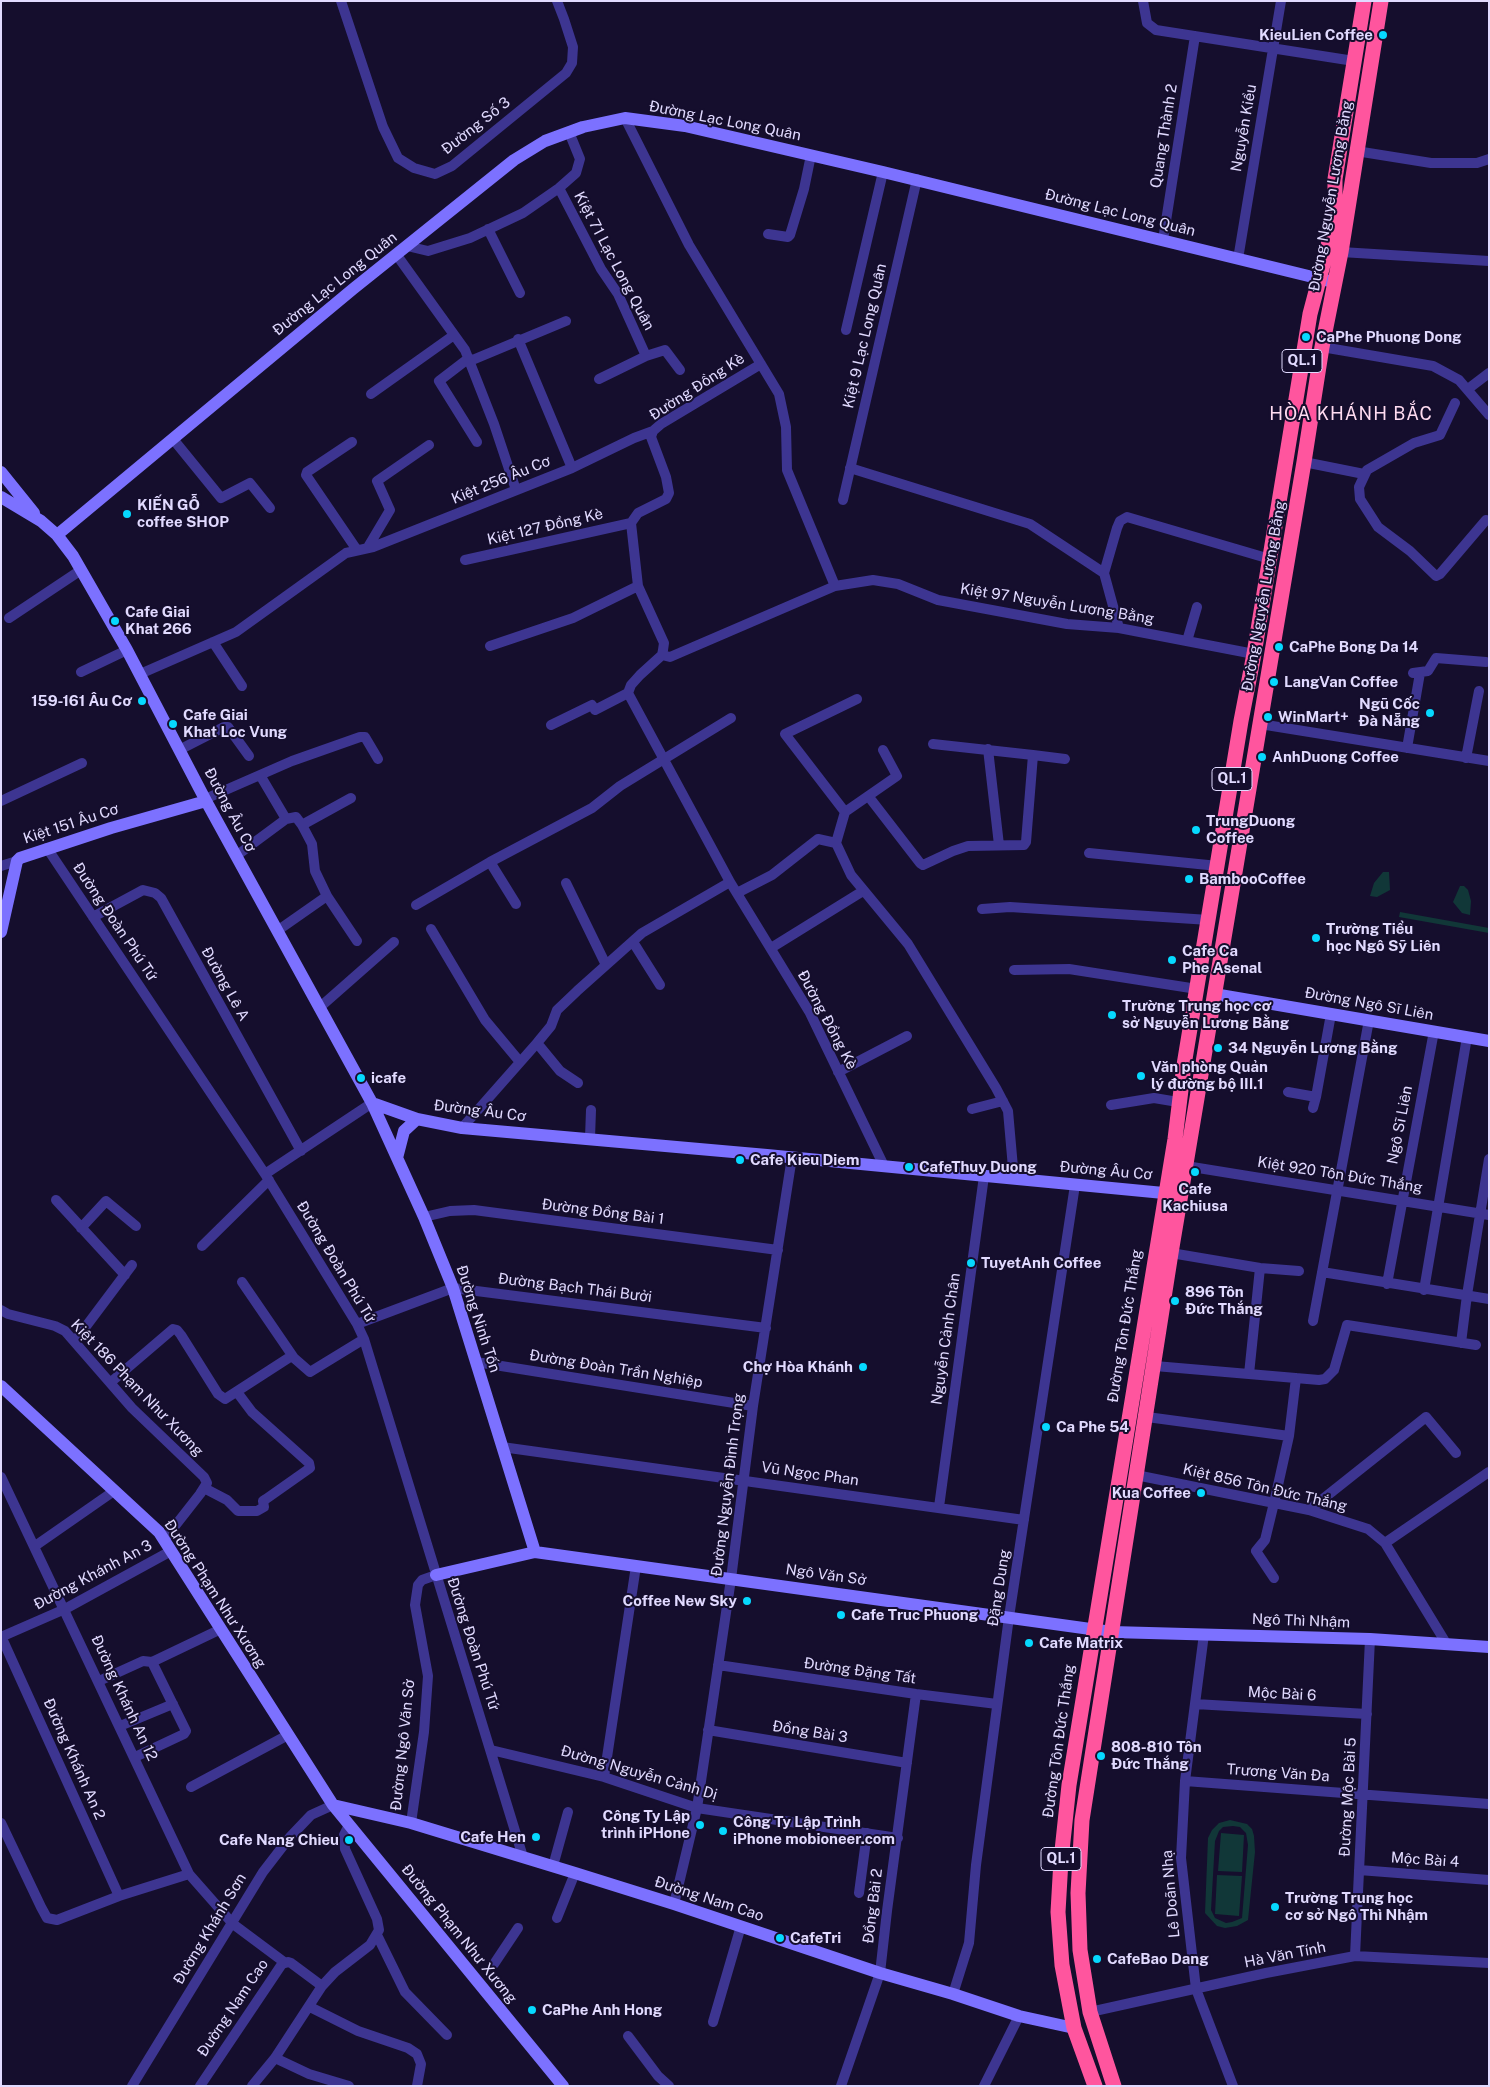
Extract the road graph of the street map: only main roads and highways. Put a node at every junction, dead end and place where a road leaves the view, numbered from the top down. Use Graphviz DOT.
graph roads {
  1 [pos="1364,1"];
  2 [pos="1381,1"];
  3 [pos="1327,281"];
  4 [pos="1215,884"];
  5 [pos="1233,886"];
  6 [pos="1165,1193"];
  7 [pos="1095,2086"];
  8 [pos="1114,2086"];
  1 -- 3 [label="highway, Đường Nguyễn Lương Bằng / QL.1"];
  2 -- 3 [label="highway, Đường Nguyễn Lương Bằng / QL.1"];
  3 -- 4 [label="highway, Đường Nguyễn Lương Bằng / QL.1"];
  3 -- 5 [label="highway, Đường Nguyễn Lương Bằng / QL.1"];
  4 -- 5 [label="highway"];
  4 -- 6 [label="highway, Đường Nguyễn Lương Bằng / QL.1"];
  5 -- 8 [label="highway, Đường Nguyễn Lương Bằng / QL.1"];
  6 -- 7 [label="highway, Đường Tôn Đức Thắng / QL.1"];
}
